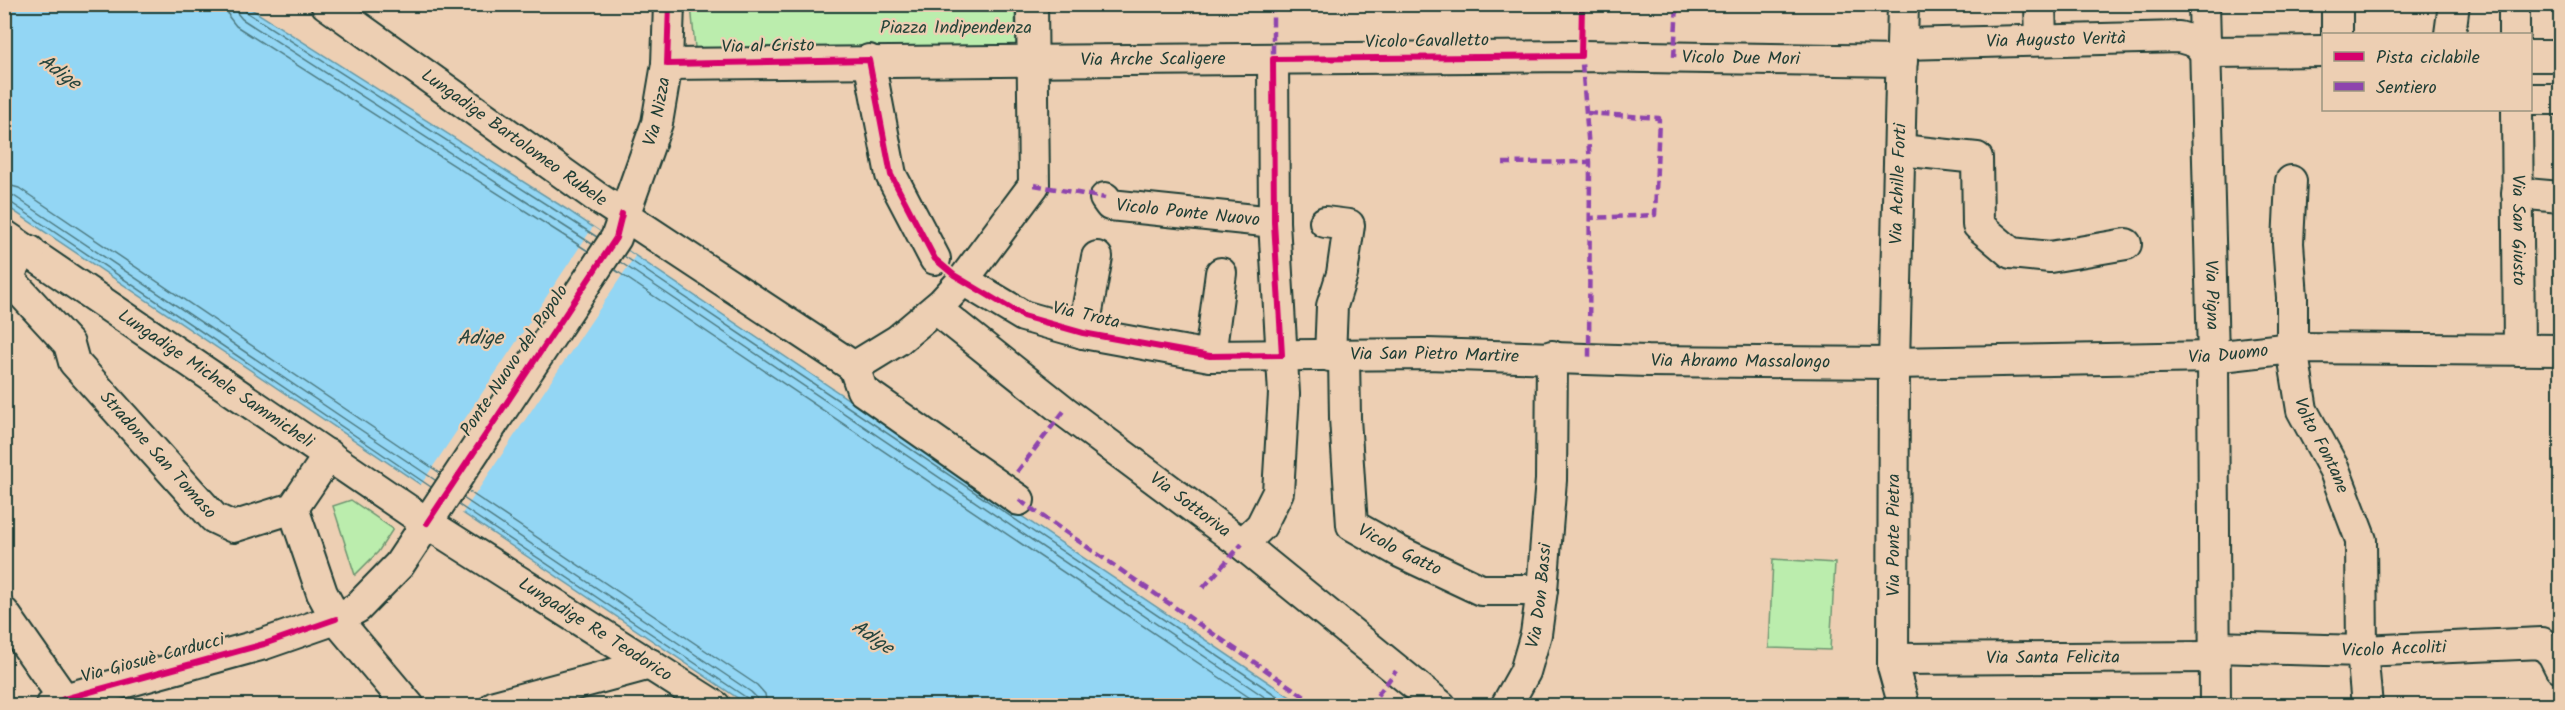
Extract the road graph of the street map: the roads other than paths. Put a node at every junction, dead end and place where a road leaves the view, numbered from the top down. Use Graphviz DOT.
graph roads {
  1 [pos="326,4"];
  2 [pos="1032,4"];
  3 [pos="1902,4"];
  4 [pos="2040,4"];
  5 [pos="2204,4"];
  6 [pos="2337,4"];
  7 [pos="2454,4"];
  8 [pos="2514,4"];
  9 [pos="668,5"];
  10 [pos="2337,33"];
  11 [pos="2450,33"];
  12 [pos="2514,33"];
  13 [pos="2041,40"];
  14 [pos="2322,51"];
  15 [pos="2205,52"];
  16 [pos="1903,53"];
  17 [pos="1581,56"];
  18 [pos="2532,56"];
  19 [pos="2560,56"];
  20 [pos="1273,59"];
  21 [pos="869,60"];
  22 [pos="1034,61"];
  23 [pos="667,64"];
  24 [pos="2532,99"];
  25 [pos="2560,99"];
  26 [pos="2517,111"];
  27 [pos="1900,150"];
  28 [pos="2291,181"];
  29 [pos="2517,193"];
  30 [pos="2560,197"];
  31 [pos="1105,198"];
  32 [pos="1274,222"];
  33 [pos="1325,222"];
  34 [pos="619,226"];
  35 [pos="4,235"];
  36 [pos="2126,244"];
  37 [pos="30,251"];
  38 [pos="1097,257"];
  39 [pos="935,259"];
  40 [pos="1221,273"];
  41 [pos="963,280"];
  42 [pos="4,296"];
  43 [pos="936,309"];
  44 [pos="1083,333"];
  45 [pos="2292,348"];
  46 [pos="2519,350"];
  47 [pos="2560,350"];
  48 [pos="1282,355"];
  49 [pos="1210,356"];
  50 [pos="1337,356"];
  51 [pos="1552,356"];
  52 [pos="2213,357"];
  53 [pos="1589,359"];
  54 [pos="74,362"];
  55 [pos="1894,363"];
  56 [pos="854,367"];
  57 [pos="330,454"];
  58 [pos="1019,500"];
  59 [pos="440,502"];
  60 [pos="293,508"];
  61 [pos="1242,544"];
  62 [pos="476,554"];
  63 [pos="399,566"];
  64 [pos="1542,590"];
  65 [pos="4,613"];
  66 [pos="336,619"];
  67 [pos="2362,651"];
  68 [pos="2214,652"];
  69 [pos="1893,659"];
  70 [pos="650,664"];
  71 [pos="2560,668"];
  72 [pos="61,703"];
  73 [pos="706,704"];
  74 [pos="409,705"];
  75 [pos="495,705"];
  76 [pos="1441,705"];
  77 [pos="1506,705"];
  78 [pos="1904,705"];
  79 [pos="2215,705"];
  80 [pos="2367,705"];
  1 -- 34 [label="street, Lungadige Bartolomeo Rubele"];
  2 -- 22 [label="street"];
  3 -- 16 [label="street, Via Achille Forti"];
  4 -- 13 [label="street"];
  5 -- 15 [label="street, Via Pigna"];
  6 -- 10 [label="street"];
  7 -- 11 [label="street"];
  8 -- 12 [label="street"];
  9 -- 23 [label="street, Via Nizza"];
  13 -- 15 [label="street, Via Augusto Verità"];
  13 -- 16 [label="street, Via Augusto Verità"];
  14 -- 15 [label="street"];
  15 -- 52 [label="street, Via Pigna"];
  16 -- 17 [label="street, Vicolo Due Mori"];
  16 -- 27 [label="street, Via Achille Forti"];
  17 -- 20 [label="street, Vicolo Cavalletto"];
  18 -- 19 [label="street"];
  20 -- 22 [label="street, Via Arche Scaligere"];
  20 -- 32 [label="street"];
  21 -- 22 [label="street, Via Arche Scaligere"];
  21 -- 23 [label="street, Via al Cristo"];
  21 -- 39 [label="street"];
  22 -- 41 [label="street"];
  23 -- 34 [label="street, Via Nizza"];
  24 -- 25 [label="street"];
  26 -- 29 [label="street, Via San Giusto"];
  27 -- 36 [label="street"];
  27 -- 55 [label="street, Via Achille Forti"];
  28 -- 45 [label="street, Volto Fontane"];
  29 -- 30 [label="street"];
  29 -- 46 [label="street, Via San Giusto"];
  31 -- 32 [label="street, Vicolo Ponte Nuovo"];
  32 -- 48 [label="street"];
  33 -- 50 [label="street"];
  34 -- 56 [label="street, Lungadige Bartolomeo Rubele"];
  34 -- 59 [label="street, Ponte Nuovo del Popolo"];
  35 -- 37 [label="street, Lungadige Michele Sammicheli"];
  37 -- 54 [label="street, Stradone San Tomaso"];
  37 -- 57 [label="street, Lungadige Michele Sammicheli"];
  38 -- 44 [label="street"];
  40 -- 49 [label="street"];
  41 -- 43 [label="street"];
  41 -- 44 [label="street, Via Trota"];
  42 -- 54 [label="street, Stradone San Tomaso"];
  43 -- 56 [label="street"];
  43 -- 61 [label="street, Via Sottoriva"];
  44 -- 49 [label="street, Via Trota"];
  45 -- 46 [label="street, Via Duomo"];
  45 -- 52 [label="street, Via Duomo"];
  45 -- 67 [label="street, Volto Fontane"];
  46 -- 47 [label="street, Via Duomo"];
  48 -- 49 [label="street, Via Trota"];
  48 -- 50 [label="street, Via San Pietro Martire"];
  48 -- 61 [label="street"];
  50 -- 51 [label="street, Via San Pietro Martire"];
  50 -- 64 [label="street, Vicolo Gatto"];
  51 -- 53 [label="street, Via San Pietro Martire"];
  51 -- 64 [label="street, Via Don Bassi"];
  52 -- 55 [label="street, Via Duomo"];
  52 -- 68 [label="street, Via Pigna"];
  53 -- 55 [label="street, Via Abramo Massalongo"];
  54 -- 60 [label="street, Stradone San Tomaso"];
  55 -- 69 [label="street, Via Ponte Pietra"];
  56 -- 58 [label="street"];
  57 -- 59 [label="street, Lungadige Michele Sammicheli"];
  57 -- 60 [label="street"];
  59 -- 62 [label="street, Lungadige Re Teodorico"];
  59 -- 62 [label="street, Lungadige Re Teodorico"];
  59 -- 63 [label="street, Ponte Nuovo del Popolo"];
  60 -- 66 [label="street"];
  61 -- 76 [label="street, Via Sottoriva"];
  62 -- 63 [label="street"];
  62 -- 70 [label="street, Lungadige Re Teodorico"];
  63 -- 66 [label="street, Via Giosuè Carducci"];
  64 -- 77 [label="street, Via Don Bassi"];
  65 -- 72 [label="street"];
  66 -- 72 [label="street, Via Giosuè Carducci"];
  66 -- 74 [label="street"];
  67 -- 68 [label="street, Vicolo Accoliti"];
  67 -- 71 [label="street, Vicolo Accoliti"];
  67 -- 80 [label="street"];
  68 -- 69 [label="street, Via Santa Felicita"];
  68 -- 79 [label="street, Via Pigna"];
  69 -- 78 [label="street, Via Ponte Pietra"];
  70 -- 73 [label="street, Lungadige Re Teodorico"];
  70 -- 75 [label="street"];
}
